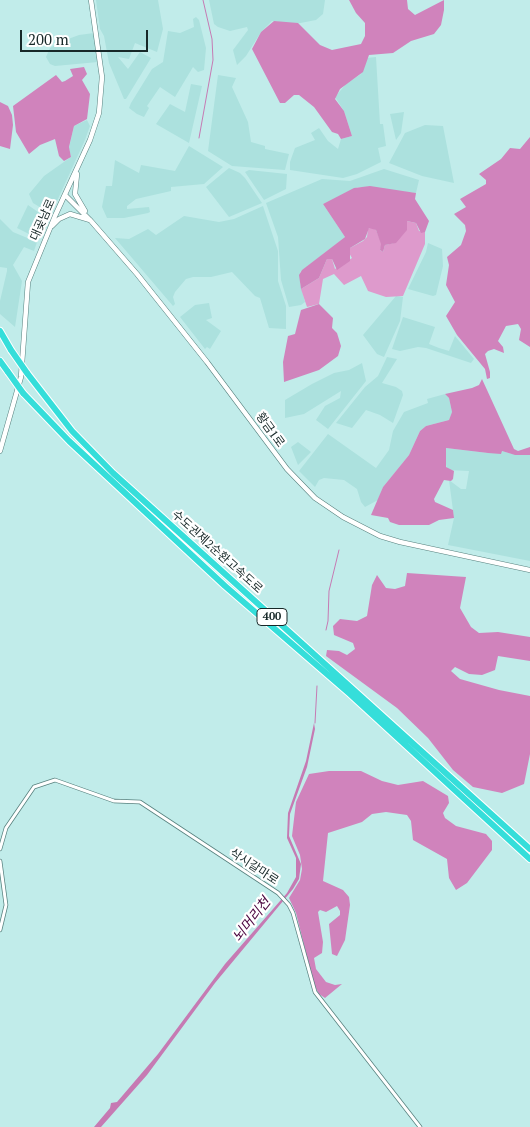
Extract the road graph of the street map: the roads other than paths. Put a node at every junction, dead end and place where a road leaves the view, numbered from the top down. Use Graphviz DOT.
graph roads {
  1 [pos="91,0"];
  2 [pos="78,168"];
  3 [pos="65,195"];
  4 [pos="91,221"];
  5 [pos="50,228"];
  6 [pos="0,331"];
  7 [pos="0,361"];
  8 [pos="0,450"];
  9 [pos="530,570"];
  10 [pos="0,849"];
  11 [pos="530,849"];
  12 [pos="530,859"];
  13 [pos="0,861"];
  14 [pos="0,930"];
  15 [pos="420,1127"];
  1 -- 2 [label="street, 대곶남로"];
  2 -- 3 [label="street, 대곶남로"];
  2 -- 4 [label="street"];
  3 -- 4 [label="street, 황금1로"];
  3 -- 5 [label="street, 대곶남로"];
  4 -- 5 [label="street"];
  4 -- 9 [label="street, 황금1로"];
  5 -- 8 [label="street, 대곶남로"];
  6 -- 11 [label="highway, 수도권제2순환고속도로 / 400, bridge"];
  7 -- 12 [label="highway, 수도권제2순환고속도로 / 400, bridge"];
  10 -- 15 [label="street, 삭시갈마로"];
  13 -- 14 [label="street"];
}
